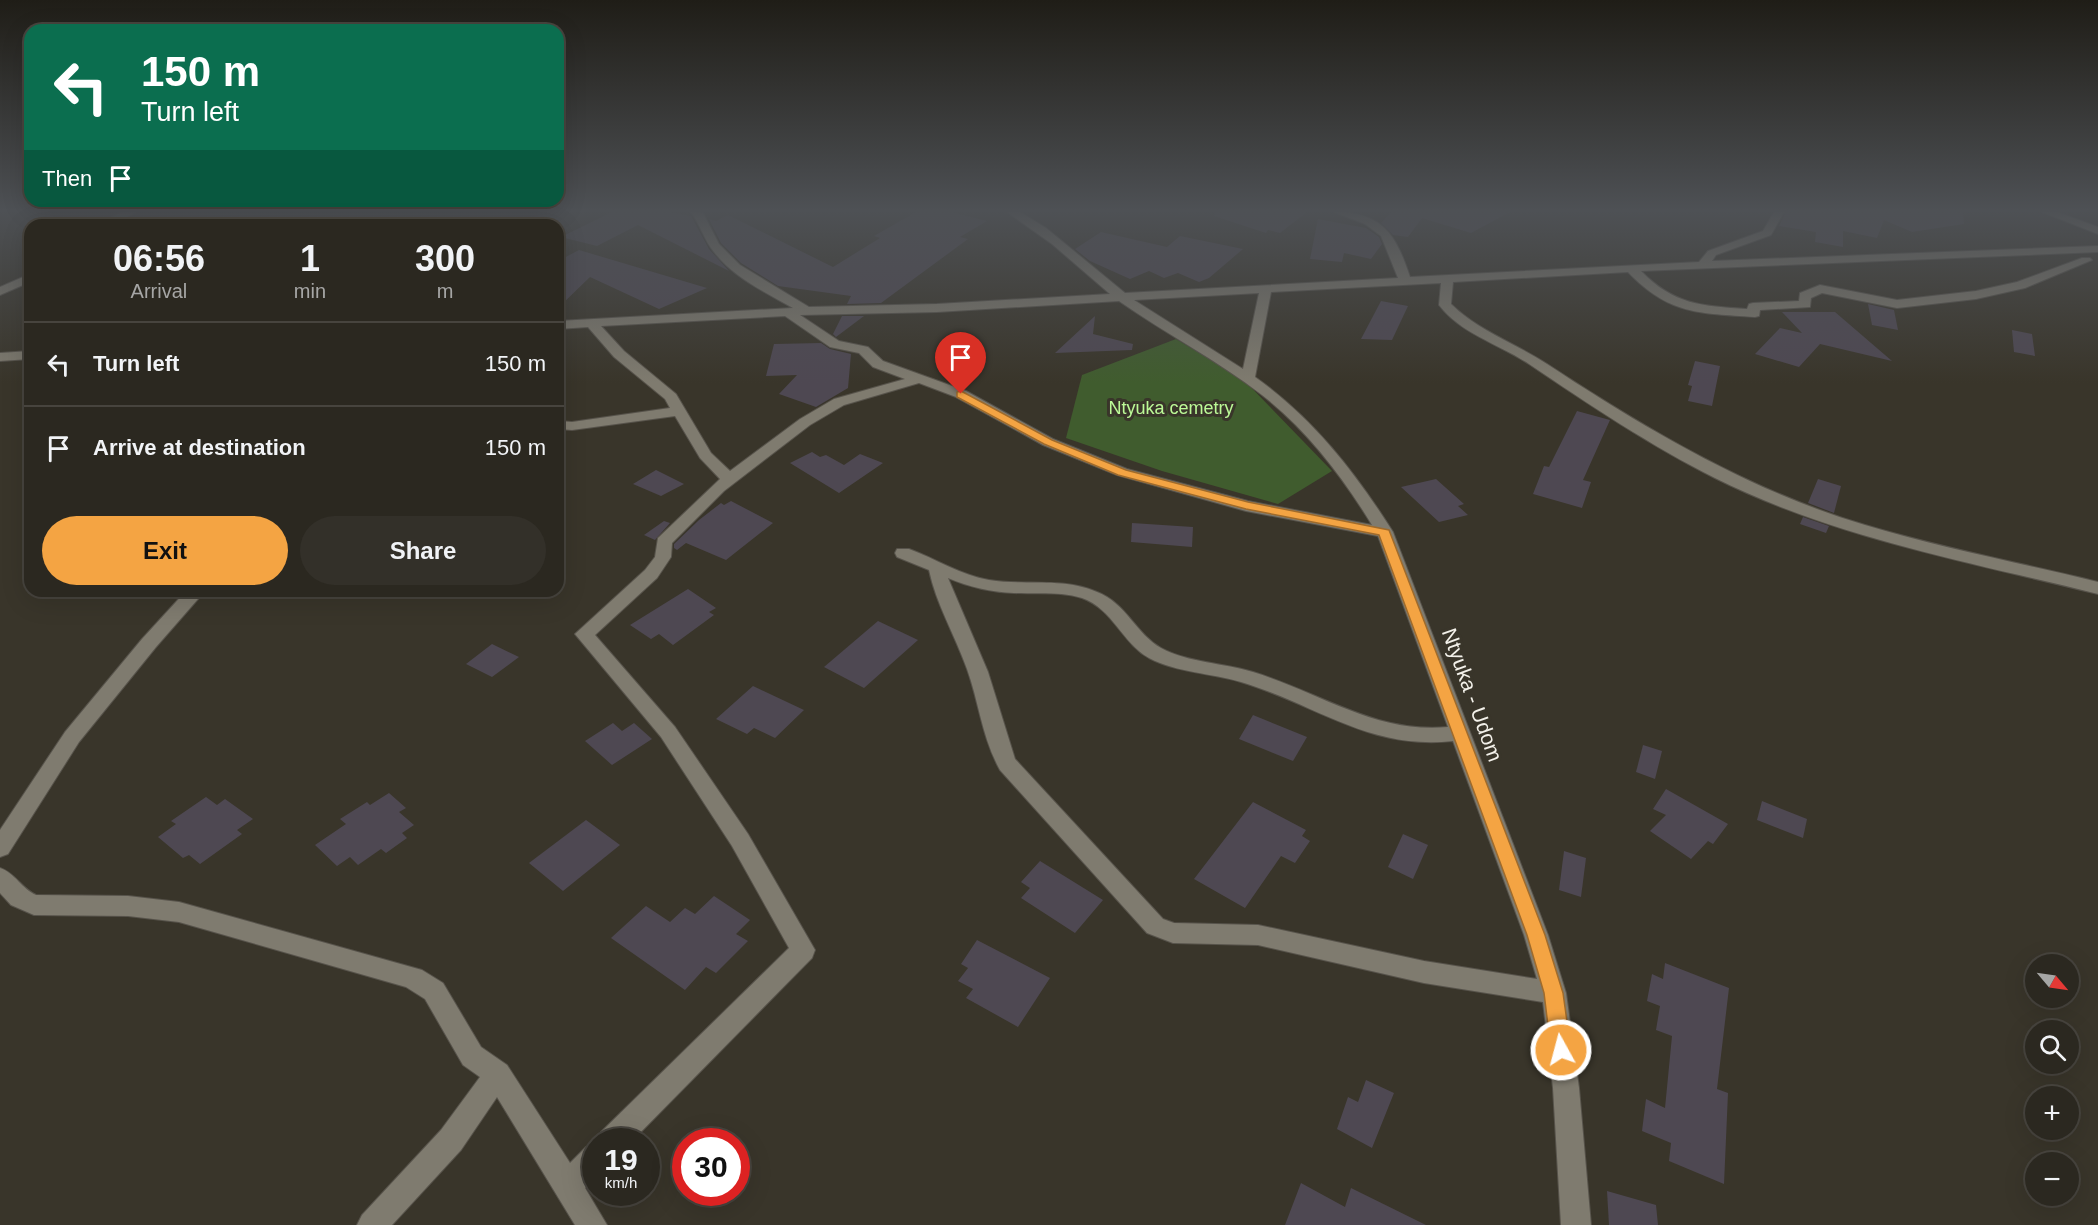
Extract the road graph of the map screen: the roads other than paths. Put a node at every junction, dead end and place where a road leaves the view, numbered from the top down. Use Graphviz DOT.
graph roads {
  1 [pos="738,269"];
  2 [pos="1088,269"];
  3 [pos="1401,269"];
  4 [pos="1610,269"];
  5 [pos="1632,269"];
  6 [pos="2062,269"];
  7 [pos="1449,278"];
  8 [pos="1405,280"];
  9 [pos="24,281"];
  10 [pos="1266,288"];
  11 [pos="0,291"];
  12 [pos="1121,297"];
  13 [pos="807,310"];
  14 [pos="787,312"];
  15 [pos="591,323"];
  16 [pos="564,325"];
  17 [pos="24,355"];
  18 [pos="0,357"];
  19 [pos="1248,378"];
  20 [pos="919,379"];
  21 [pos="680,411"];
  22 [pos="564,425"];
  23 [pos="729,479"];
  24 [pos="1385,532"];
  25 [pos="903,553"];
  26 [pos="936,565"];
  27 [pos="2098,588"];
  28 [pos="191,597"];
  29 [pos="1459,733"];
  30 [pos="0,848"];
  31 [pos="0,877"];
  32 [pos="1554,993"];
  33 [pos="498,1074"];
  34 [pos="625,1128"];
  35 [pos="582,1171"];
  36 [pos="567,1185"];
  37 [pos="372,1225"];
  38 [pos="592,1225"];
  39 [pos="1576,1225"];
  1 -- 13 [label="street"];
  2 -- 12 [label="street, Ntyuka - Udom"];
  3 -- 8 [label="street"];
  4 -- 7 [label="street"];
  5 -- 6 [label="street"];
  7 -- 8 [label="street"];
  7 -- 27 [label="street"];
  8 -- 10 [label="street"];
  9 -- 11 [label="street"];
  10 -- 12 [label="street"];
  10 -- 19 [label="street"];
  12 -- 13 [label="street"];
  12 -- 19 [label="street, Ntyuka - Udom"];
  13 -- 14 [label="street"];
  14 -- 15 [label="street"];
  14 -- 20 [label="street"];
  15 -- 16 [label="street"];
  15 -- 21 [label="street"];
  17 -- 18 [label="street"];
  19 -- 24 [label="street, Ntyuka - Udom"];
  20 -- 23 [label="street"];
  20 -- 24 [label="street"];
  21 -- 22 [label="street"];
  21 -- 23 [label="street"];
  23 -- 34 [label="street"];
  24 -- 29 [label="street, Ntyuka - Udom"];
  25 -- 26 [label="street"];
  26 -- 29 [label="street"];
  26 -- 32 [label="street"];
  28 -- 30 [label="street"];
  29 -- 32 [label="street, Ntyuka - Udom"];
  31 -- 33 [label="street"];
  32 -- 39 [label="street, Ntyuka - Udom"];
  33 -- 36 [label="street"];
  33 -- 37 [label="street"];
  35 -- 36 [label="street"];
  36 -- 38 [label="street"];
}
